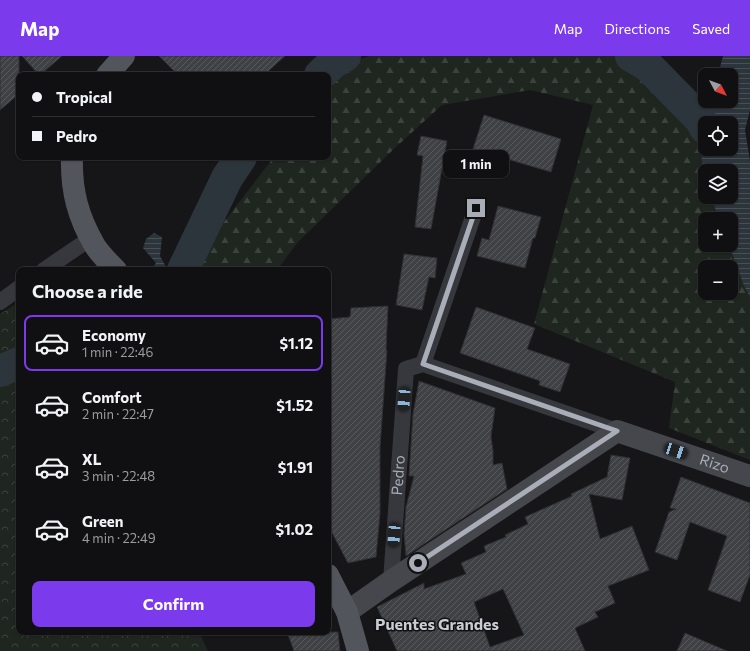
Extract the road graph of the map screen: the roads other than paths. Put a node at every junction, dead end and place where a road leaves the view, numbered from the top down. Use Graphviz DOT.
graph roads {
  1 [pos="72,160"];
  2 [pos="476,208"];
  3 [pos="103,254"];
  4 [pos="55,267"];
  5 [pos="16,290"];
  6 [pos="0,302"];
  7 [pos="423,364"];
  8 [pos="617,431"];
  9 [pos="750,476"];
  10 [pos="331,581"];
  11 [pos="391,581"];
  12 [pos="347,612"];
  13 [pos="360,647"];
  1 -- 3 [label="main road"];
  2 -- 7 [label="street"];
  3 -- 4 [label="street"];
  5 -- 6 [label="street"];
  7 -- 8 [label="street, Rizo"];
  7 -- 11 [label="street, Pedro"];
  8 -- 9 [label="street, Rizo"];
  8 -- 11 [label="street"];
  10 -- 12 [label="main road"];
  11 -- 12 [label="street"];
  12 -- 13 [label="main road"];
}
